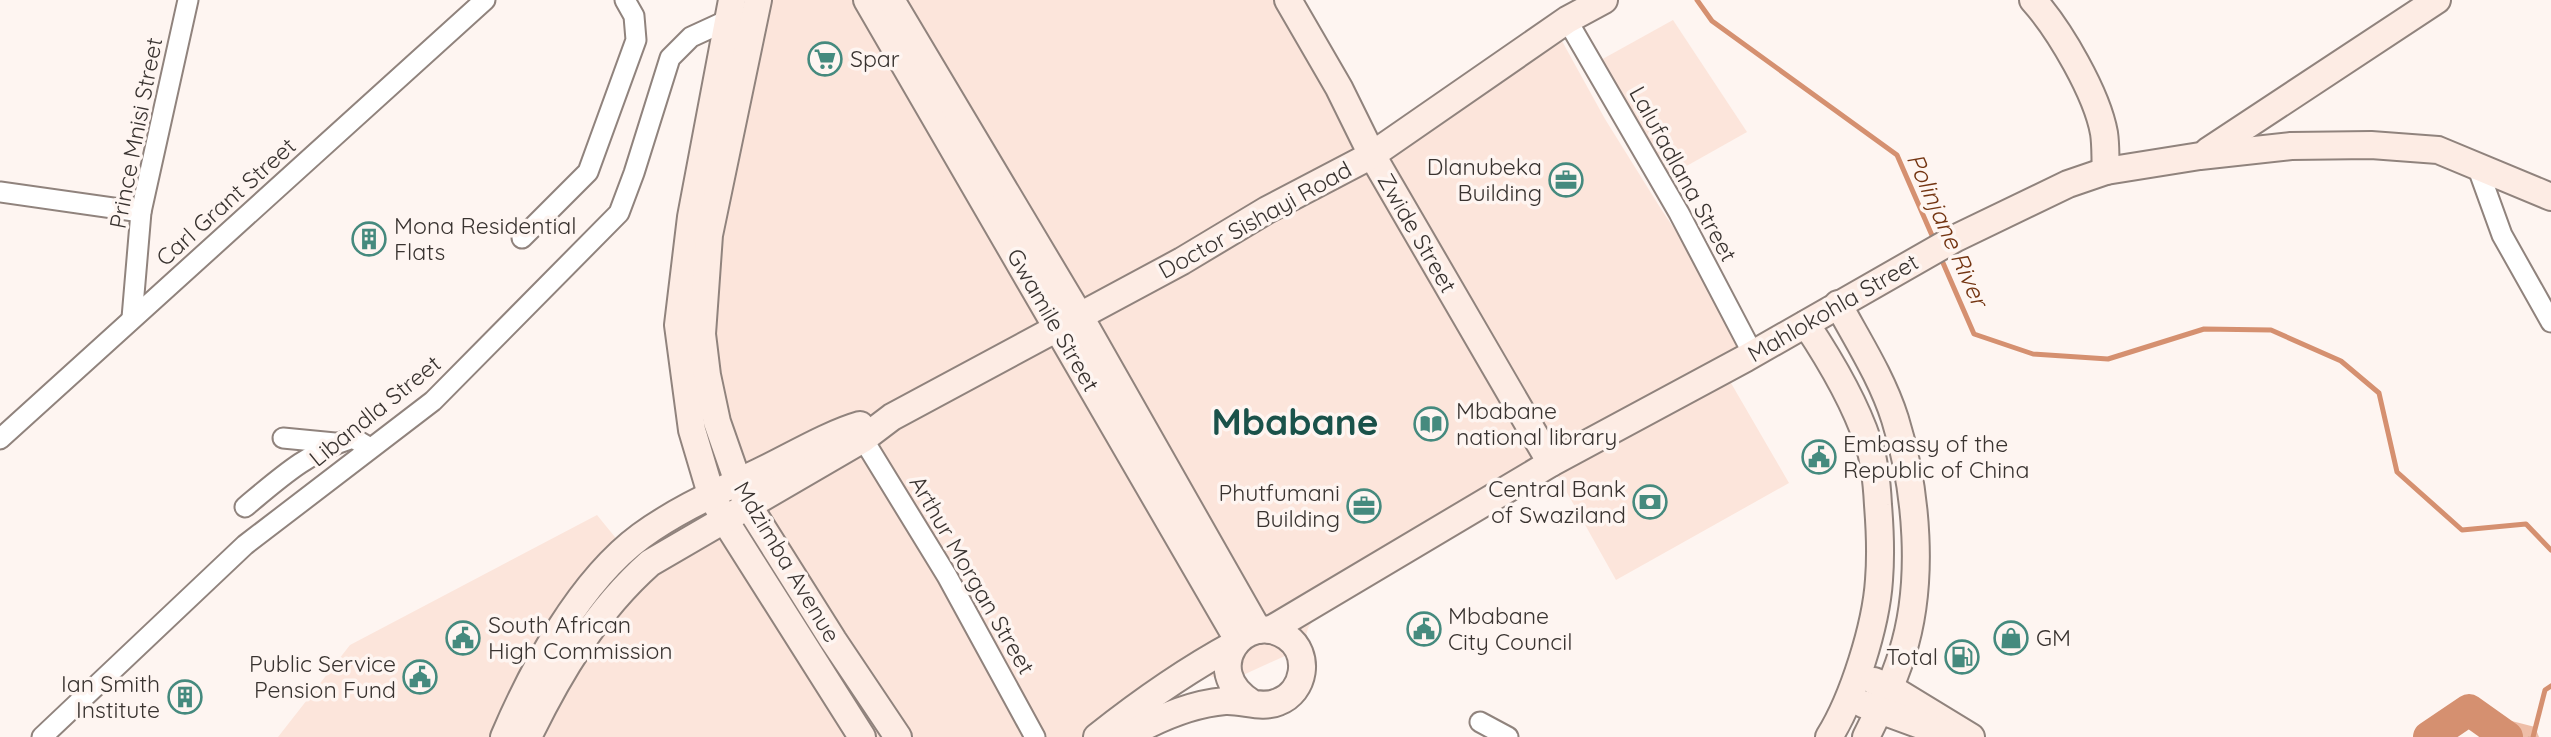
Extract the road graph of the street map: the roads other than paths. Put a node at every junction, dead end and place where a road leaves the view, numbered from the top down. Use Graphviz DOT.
graph roads {
  1 [pos="188,0"];
  2 [pos="485,0"];
  3 [pos="625,0"];
  4 [pos="758,0"];
  5 [pos="867,0"];
  6 [pos="891,0"];
  7 [pos="1288,0"];
  8 [pos="1604,0"];
  9 [pos="2033,0"];
  10 [pos="2437,0"];
  11 [pos="730,10"];
  12 [pos="1567,20"];
  13 [pos="2301,90"];
  14 [pos="2291,146"];
  15 [pos="1372,155"];
  16 [pos="2200,156"];
  17 [pos="2477,166"];
  18 [pos="2106,172"];
  19 [pos="0,192"];
  20 [pos="2551,197"];
  21 [pos="141,212"];
  22 [pos="522,238"];
  23 [pos="2531,289"];
  24 [pos="2551,297"];
  25 [pos="1839,304"];
  26 [pos="132,318"];
  27 [pos="1068,321"];
  28 [pos="2551,322"];
  29 [pos="1806,324"];
  30 [pos="1753,354"];
  31 [pos="892,417"];
  32 [pos="283,438"];
  33 [pos="0,439"];
  34 [pos="863,439"];
  35 [pos="336,443"];
  36 [pos="370,448"];
  37 [pos="1551,463"];
  38 [pos="711,494"];
  39 [pos="743,494"];
  40 [pos="245,507"];
  41 [pos="724,519"];
  42 [pos="1352,581"];
  43 [pos="1250,636"];
  44 [pos="1302,664"];
  45 [pos="1852,686"];
  46 [pos="1884,699"];
  47 [pos="1252,703"];
  48 [pos="1480,722"];
  49 [pos="42,737"];
  50 [pos="504,737"];
  51 [pos="528,737"];
  52 [pos="862,737"];
  53 [pos="898,737"];
  54 [pos="1035,737"];
  55 [pos="1097,737"];
  56 [pos="1125,737"];
  57 [pos="1508,737"];
  58 [pos="1829,737"];
  59 [pos="1866,737"];
  60 [pos="1953,737"];
  61 [pos="1971,737"];
  1 -- 21 [label="street, Prince Mnisi Street"];
  2 -- 26 [label="street, Carl Grant Street"];
  3 -- 22 [label="street"];
  4 -- 39 [label="main road, Mdzimba Avenue"];
  5 -- 27 [label="main road, Gwamile Street"];
  6 -- 27 [label="main road, Gwamile Street"];
  7 -- 15 [label="main road, Zwide Street"];
  8 -- 12 [label="main road, Doctor Sishayi Road"];
  9 -- 18 [label="main road"];
  10 -- 13 [label="main road"];
  11 -- 36 [label="street, Libandla Street"];
  11 -- 38 [label="main road, Mdzimba Avenue"];
  12 -- 15 [label="main road, Doctor Sishayi Road"];
  12 -- 30 [label="street, Lalufadlana Street"];
  13 -- 14 [label="main road"];
  13 -- 16 [label="main road"];
  14 -- 16 [label="main road, Mahlokohla Street"];
  14 -- 17 [label="main road, Mahlokohla Street"];
  15 -- 27 [label="main road, Doctor Sishayi Road"];
  15 -- 37 [label="main road, Zwide Street"];
  16 -- 18 [label="main road, Mahlokohla Street"];
  17 -- 20 [label="main road, Mahlokohla Street"];
  17 -- 23 [label="street"];
  18 -- 25 [label="main road, Mahlokohla Street"];
  19 -- 21 [label="street"];
  21 -- 26 [label="street, Prince Mnisi Street"];
  23 -- 24 [label="street"];
  23 -- 28 [label="street"];
  25 -- 29 [label="main road, Mahlokohla Street"];
  25 -- 46 [label="main road"];
  26 -- 33 [label="street, Carl Grant Street"];
  27 -- 31 [label="main road, Doctor Sishayi Road"];
  27 -- 43 [label="main road, Gwamile Street"];
  29 -- 30 [label="main road, Mahlokohla Street"];
  29 -- 45 [label="main road"];
  30 -- 37 [label="main road, Mahlokohla Street"];
  31 -- 34 [label="main road, Doctor Sishayi Road"];
  31 -- 39 [label="main road, Doctor Sishayi Road"];
  32 -- 35 [label="street"];
  34 -- 39 [label="main road, Doctor Sishayi Road"];
  34 -- 54 [label="street, Arthur Morgan Street"];
  35 -- 36 [label="street"];
  35 -- 40 [label="street"];
  36 -- 49 [label="street, Libandla Street"];
  37 -- 42 [label="main road, Mahlokohla Street"];
  38 -- 39 [label="main road, Doctor Sishayi Road"];
  38 -- 41 [label="main road, Mdzimba Avenue"];
  38 -- 50 [label="main road, Doctor Sishayi Road"];
  39 -- 41 [label="main road, Doctor Sishayi Road"];
  39 -- 53 [label="main road, Mdzimba Avenue"];
  41 -- 51 [label="main road, Doctor Sishayi Road"];
  41 -- 52 [label="main road, Mdzimba Avenue"];
  42 -- 43 [label="main road, Mahlokohla Street"];
  42 -- 44 [label="main road, Mahlokohla Street"];
  43 -- 44 [label="main road"];
  43 -- 47 [label="main road"];
  43 -- 55 [label="main road, Mahlokohla Street"];
  44 -- 47 [label="main road"];
  45 -- 46 [label="main road"];
  45 -- 58 [label="main road"];
  46 -- 59 [label="main road"];
  46 -- 60 [label="main road"];
  46 -- 61 [label="main road"];
  47 -- 56 [label="main road"];
  48 -- 57 [label="street"];
}
